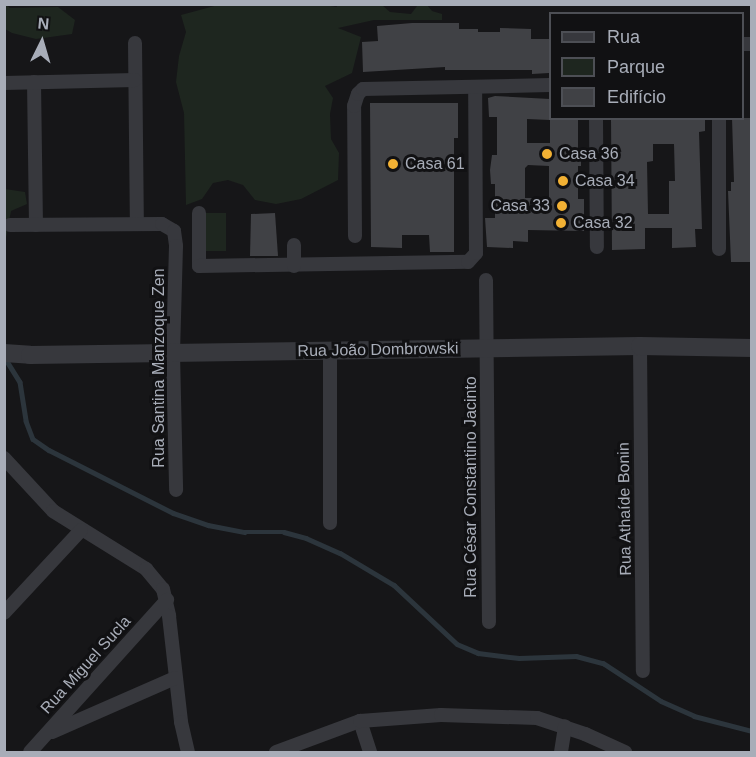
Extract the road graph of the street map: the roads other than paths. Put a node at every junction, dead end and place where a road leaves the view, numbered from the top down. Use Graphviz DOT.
graph roads {
  1 [pos="135,44"];
  2 [pos="135,81"];
  3 [pos="34,82"];
  4 [pos="4,83"];
  5 [pos="549,86"];
  6 [pos="475,87"];
  7 [pos="596,120"];
  8 [pos="718,120"];
  9 [pos="199,213"];
  10 [pos="137,224"];
  11 [pos="10,225"];
  12 [pos="36,225"];
  13 [pos="355,236"];
  14 [pos="294,245"];
  15 [pos="597,247"];
  16 [pos="719,249"];
  17 [pos="294,266"];
  18 [pos="486,280"];
  19 [pos="640,346"];
  20 [pos="752,348"];
  21 [pos="487,349"];
  22 [pos="330,351"];
  23 [pos="11,353"];
  24 [pos="173,353"];
  25 [pos="4,458"];
  26 [pos="176,490"];
  27 [pos="330,523"];
  28 [pos="81,530"];
  29 [pos="167,600"];
  30 [pos="4,613"];
  31 [pos="489,622"];
  32 [pos="643,671"];
  33 [pos="175,678"];
  34 [pos="360,721"];
  35 [pos="565,726"];
  36 [pos="47,734"];
  37 [pos="30,753"];
  38 [pos="188,753"];
  39 [pos="276,753"];
  40 [pos="370,753"];
  41 [pos="561,753"];
  42 [pos="626,753"];
  1 -- 2 [label="street"];
  2 -- 3 [label="street"];
  2 -- 10 [label="street"];
  3 -- 4 [label="street"];
  3 -- 12 [label="street"];
  5 -- 6 [label="street"];
  6 -- 13 [label="street"];
  6 -- 17 [label="street"];
  7 -- 15 [label="street"];
  8 -- 16 [label="street"];
  9 -- 17 [label="street"];
  10 -- 12 [label="street"];
  10 -- 24 [label="street, Rua Santina Manzoque Zen"];
  11 -- 12 [label="street"];
  14 -- 17 [label="street"];
  18 -- 21 [label="street, Rua César Constantino Jacinto"];
  19 -- 20 [label="street, Rua João Dombrowski"];
  19 -- 21 [label="street, Rua João Dombrowski"];
  19 -- 32 [label="street, Rua Athaíde Bonin"];
  21 -- 22 [label="street, Rua João Dombrowski"];
  21 -- 31 [label="street, Rua César Constantino Jacinto"];
  22 -- 24 [label="street, Rua João Dombrowski"];
  22 -- 27 [label="street"];
  23 -- 24 [label="street, Rua João Dombrowski"];
  24 -- 26 [label="street, Rua Santina Manzoque Zen"];
  25 -- 28 [label="street"];
  28 -- 29 [label="street"];
  28 -- 30 [label="street"];
  29 -- 33 [label="street"];
  29 -- 36 [label="street, Rua Miguel Sucla"];
  33 -- 36 [label="street"];
  33 -- 38 [label="street"];
  34 -- 35 [label="street"];
  34 -- 39 [label="street"];
  34 -- 40 [label="street"];
  35 -- 41 [label="street"];
  35 -- 42 [label="street"];
  36 -- 37 [label="street, Rua Miguel Sucla"];
}
